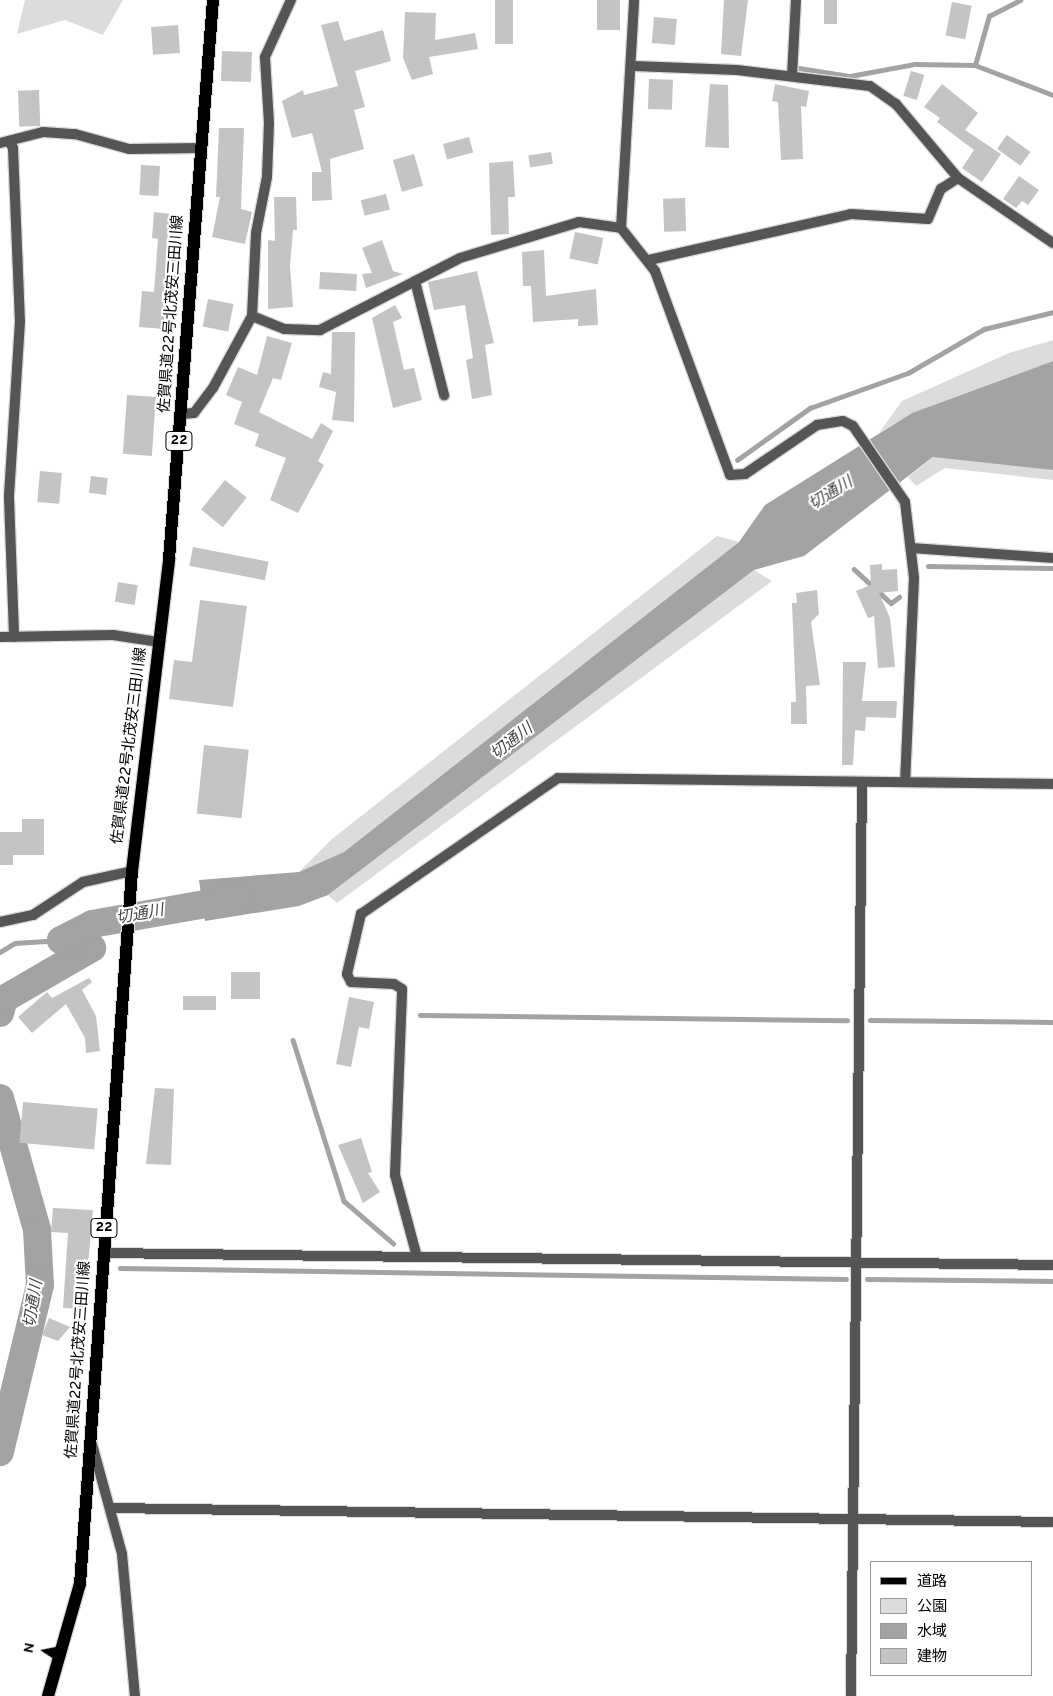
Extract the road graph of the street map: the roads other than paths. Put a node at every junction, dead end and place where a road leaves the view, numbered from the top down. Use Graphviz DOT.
graph roads {
  1 [pos="213,0"];
  2 [pos="291,0"];
  3 [pos="634,0"];
  4 [pos="796,0"];
  5 [pos="634,66"];
  6 [pos="792,76"];
  7 [pos="4,142"];
  8 [pos="200,148"];
  9 [pos="958,178"];
  10 [pos="621,228"];
  11 [pos="1053,243"];
  12 [pos="649,260"];
  13 [pos="416,281"];
  14 [pos="252,316"];
  15 [pos="444,395"];
  16 [pos="181,414"];
  17 [pos="913,548"];
  18 [pos="1053,558"];
  19 [pos="0,637"];
  20 [pos="14,637"];
  21 [pos="159,642"];
  22 [pos="906,782"];
  23 [pos="862,783"];
  24 [pos="1053,784"];
  25 [pos="132,875"];
  26 [pos="0,922"];
  27 [pos="103,1253"];
  28 [pos="417,1257"];
  29 [pos="856,1262"];
  30 [pos="1053,1265"];
  31 [pos="90,1440"];
  32 [pos="111,1508"];
  33 [pos="853,1520"];
  34 [pos="1053,1522"];
  35 [pos="48,1696"];
  36 [pos="135,1696"];
  37 [pos="851,1696"];
  1 -- 8 [label="main road, 佐賀県道22号北茂安三田川線 / 22"];
  2 -- 14 [label="street"];
  3 -- 5 [label="street"];
  4 -- 6 [label="street"];
  5 -- 6 [label="street"];
  5 -- 10 [label="street"];
  6 -- 9 [label="street"];
  7 -- 8 [label="street"];
  7 -- 20 [label="street"];
  8 -- 16 [label="main road, 佐賀県道22号北茂安三田川線 / 22"];
  9 -- 11 [label="street"];
  9 -- 12 [label="street"];
  10 -- 12 [label="street"];
  10 -- 13 [label="street"];
  12 -- 17 [label="street"];
  13 -- 14 [label="street"];
  13 -- 15 [label="street"];
  14 -- 16 [label="street"];
  16 -- 21 [label="main road, 佐賀県道22号北茂安三田川線 / 22"];
  17 -- 18 [label="street"];
  17 -- 22 [label="street"];
  19 -- 20 [label="street"];
  20 -- 21 [label="street"];
  21 -- 25 [label="main road, 佐賀県道22号北茂安三田川線 / 22"];
  22 -- 23 [label="street"];
  22 -- 24 [label="street"];
  23 -- 28 [label="street"];
  23 -- 29 [label="street"];
  25 -- 26 [label="street"];
  25 -- 27 [label="main road, 佐賀県道22号北茂安三田川線 / 22"];
  27 -- 28 [label="street"];
  27 -- 31 [label="main road, 佐賀県道22号北茂安三田川線 / 22"];
  28 -- 29 [label="street"];
  29 -- 30 [label="street"];
  29 -- 33 [label="street"];
  31 -- 32 [label="street"];
  31 -- 35 [label="main road, 佐賀県道22号北茂安三田川線 / 22"];
  32 -- 33 [label="street"];
  32 -- 36 [label="street"];
  33 -- 34 [label="street"];
  33 -- 37 [label="street"];
}
